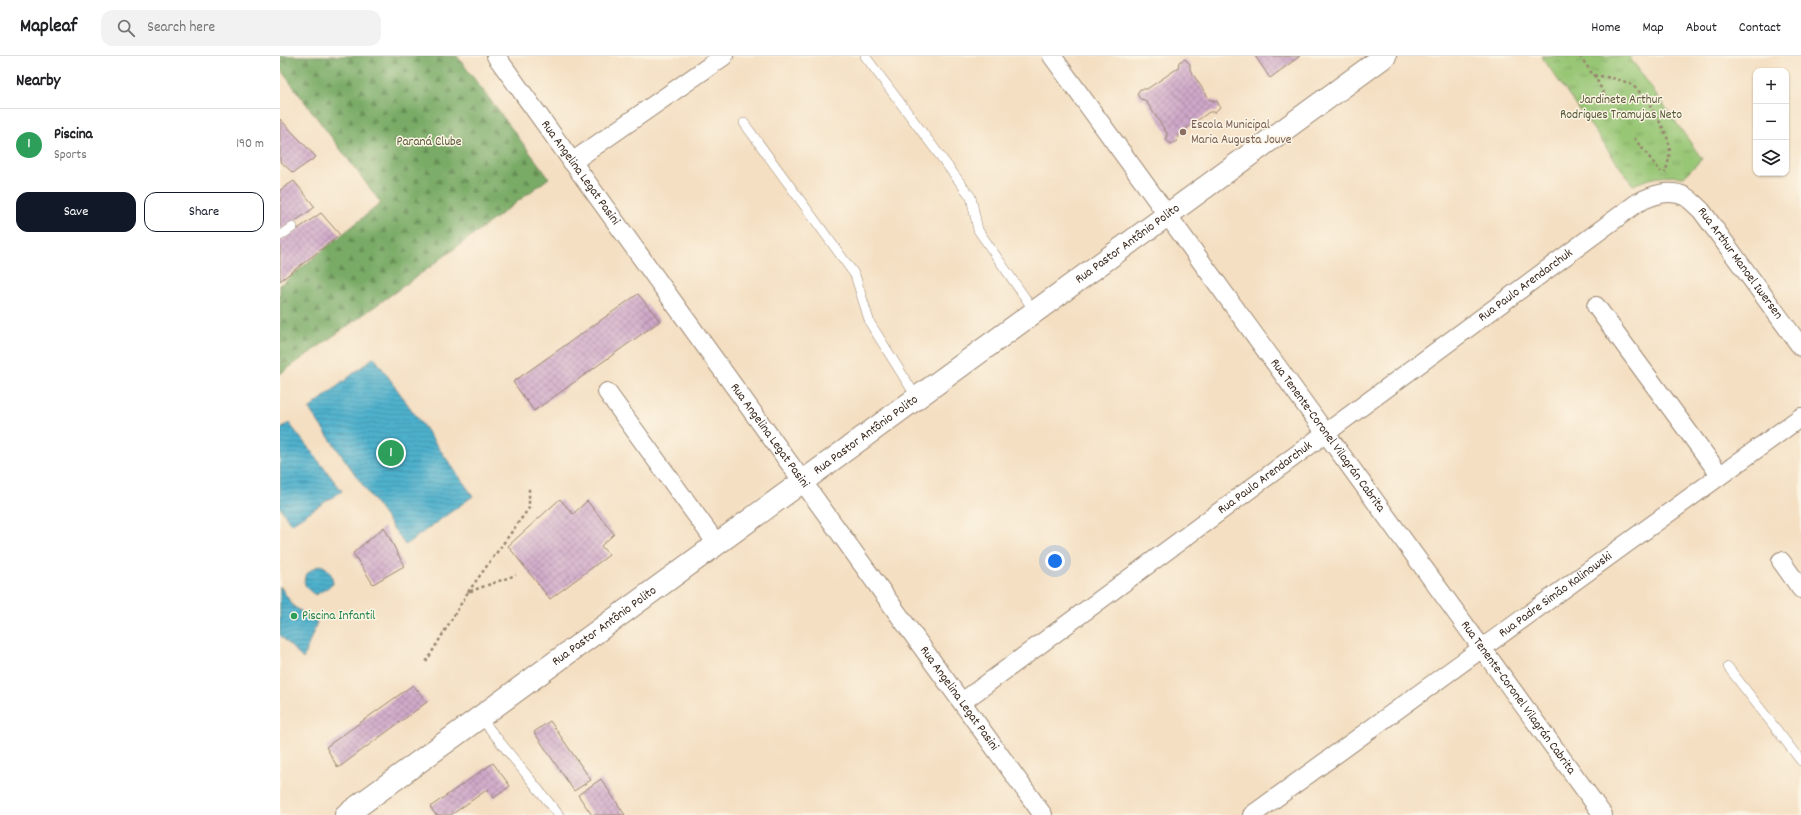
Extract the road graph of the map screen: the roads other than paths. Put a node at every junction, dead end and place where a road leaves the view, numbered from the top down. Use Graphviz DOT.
graph roads {
  1 [pos="496,56"];
  2 [pos="724,56"];
  3 [pos="866,56"];
  4 [pos="1052,56"];
  5 [pos="1386,56"];
  6 [pos="744,122"];
  7 [pos="572,162"];
  8 [pos="1670,193"];
  9 [pos="1168,215"];
  10 [pos="293,227"];
  11 [pos="280,236"];
  12 [pos="1596,306"];
  13 [pos="1035,312"];
  14 [pos="1801,347"];
  15 [pos="607,392"];
  16 [pos="917,398"];
  17 [pos="1801,417"];
  18 [pos="1326,434"];
  19 [pos="1720,475"];
  20 [pos="803,482"];
  21 [pos="717,544"];
  22 [pos="1781,562"];
  23 [pos="1801,589"];
  24 [pos="1482,648"];
  25 [pos="1728,667"];
  26 [pos="962,702"];
  27 [pos="480,717"];
  28 [pos="1801,761"];
  29 [pos="556,814"];
  30 [pos="346,815"];
  31 [pos="1043,815"];
  32 [pos="1252,815"];
  33 [pos="1603,815"];
  1 -- 7 [label="street, Rua Angelina Legat Pasini"];
  2 -- 7 [label="street"];
  3 -- 13 [label="lane"];
  4 -- 9 [label="street, Rua Tenente-Coronel Vilagrán Cabrita"];
  5 -- 9 [label="main road, Rua Pastor Antônio Polito"];
  6 -- 16 [label="lane"];
  7 -- 20 [label="street, Rua Angelina Legat Pasini"];
  8 -- 14 [label="street, Rua Arthur Manoel Iwersen"];
  8 -- 18 [label="street, Rua Paulo Arendarchuk"];
  9 -- 13 [label="main road, Rua Pastor Antônio Polito"];
  9 -- 18 [label="street, Rua Tenente-Coronel Vilagrán Cabrita"];
  10 -- 11 [label="lane"];
  12 -- 19 [label="street"];
  13 -- 16 [label="main road, Rua Pastor Antônio Polito"];
  15 -- 21 [label="street"];
  16 -- 20 [label="main road, Rua Pastor Antônio Polito"];
  17 -- 19 [label="street, Rua Padre Simão Kalinowski"];
  18 -- 24 [label="street, Rua Tenente-Coronel Vilagrán Cabrita"];
  18 -- 26 [label="street, Rua Paulo Arendarchuk"];
  19 -- 24 [label="street, Rua Padre Simão Kalinowski"];
  20 -- 21 [label="main road, Rua Pastor Antônio Polito"];
  20 -- 26 [label="street, Rua Angelina Legat Pasini"];
  21 -- 27 [label="main road, Rua Pastor Antônio Polito"];
  22 -- 23 [label="street"];
  24 -- 32 [label="street, Rua Padre Simão Kalinowski"];
  24 -- 33 [label="street, Rua Tenente-Coronel Vilagrán Cabrita"];
  25 -- 28 [label="lane"];
  26 -- 31 [label="street, Rua Angelina Legat Pasini"];
  27 -- 29 [label="lane"];
  27 -- 30 [label="main road, Rua Pastor Antônio Polito"];
}
